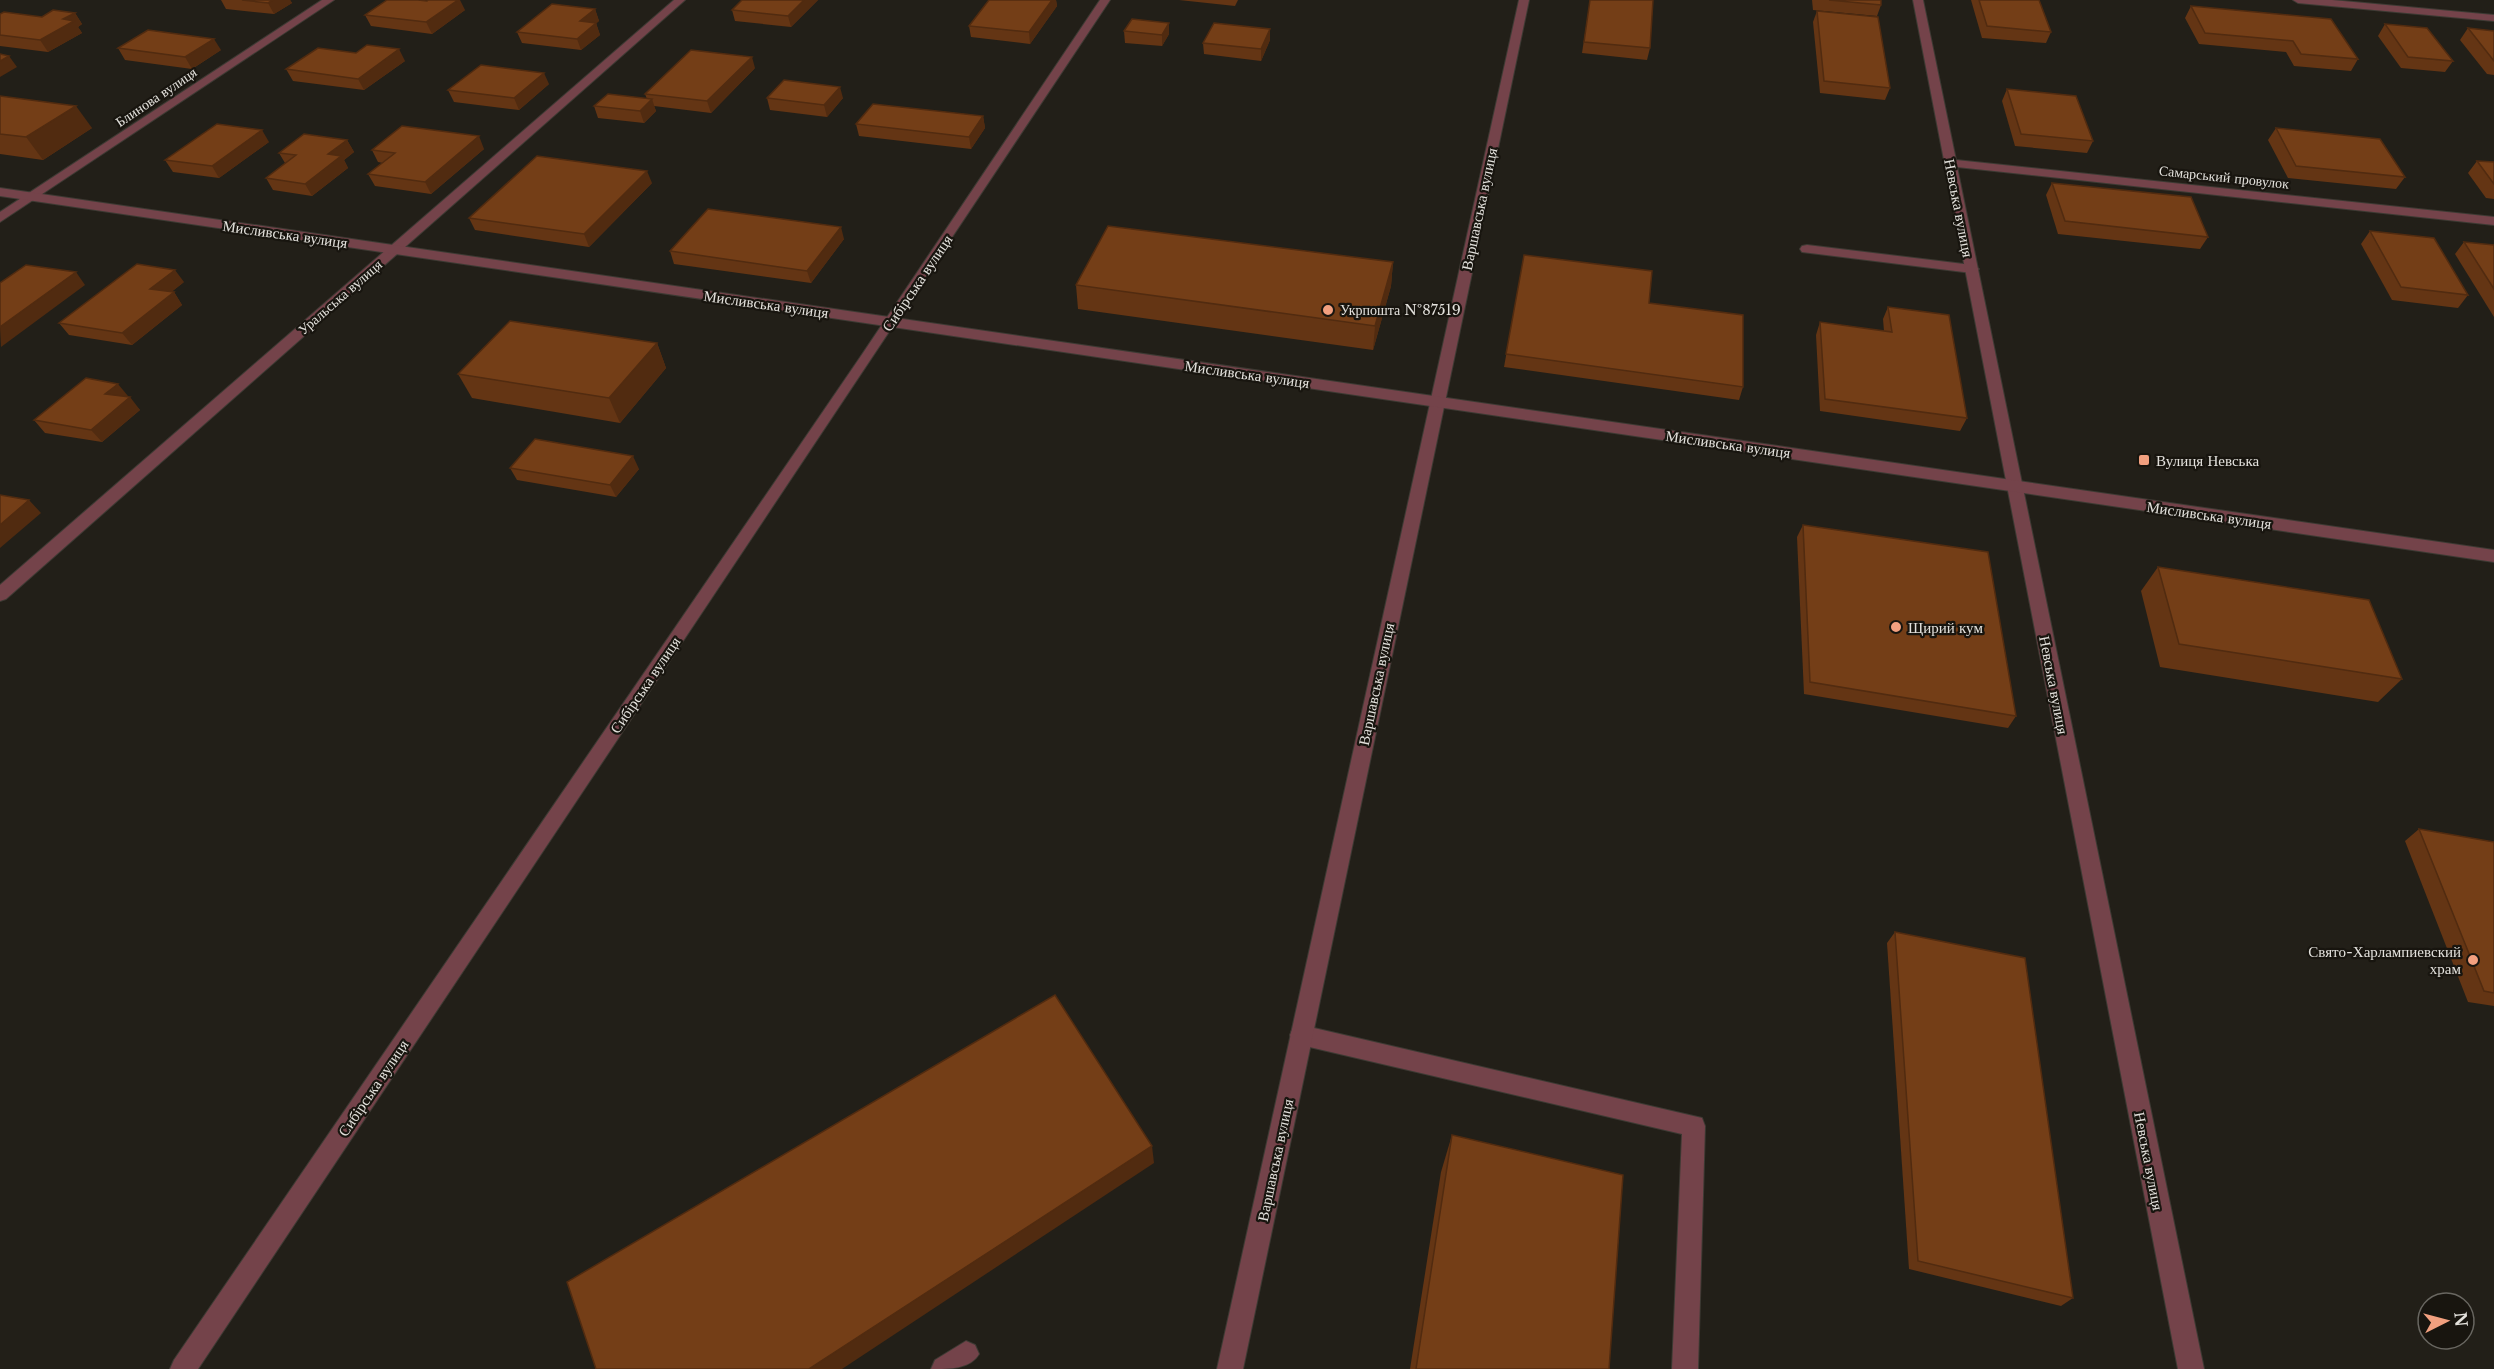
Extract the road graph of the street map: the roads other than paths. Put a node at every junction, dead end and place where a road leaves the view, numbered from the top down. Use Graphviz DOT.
graph roads {
  1 [pos="329,0"];
  2 [pos="680,0"];
  3 [pos="1105,0"];
  4 [pos="1524,0"];
  5 [pos="1918,0"];
  6 [pos="2298,0"];
  7 [pos="2494,18"];
  8 [pos="1951,163"];
  9 [pos="0,192"];
  10 [pos="32,197"];
  11 [pos="0,218"];
  12 [pos="2494,221"];
  13 [pos="1807,249"];
  14 [pos="394,250"];
  15 [pos="1972,269"];
  16 [pos="891,322"];
  17 [pos="1437,402"];
  18 [pos="2016,486"];
  19 [pos="2494,556"];
  20 [pos="0,595"];
  21 [pos="1301,1035"];
  22 [pos="966,1354"];
  23 [pos="183,1369"];
  24 [pos="944,1369"];
  25 [pos="1230,1369"];
  26 [pos="1684,1369"];
  27 [pos="2191,1369"];
  1 -- 10 [label="street, Блинова вулиця"];
  2 -- 14 [label="street, Уральська вулиця"];
  3 -- 16 [label="street, Сибірська вулиця"];
  4 -- 17 [label="street, Варшавська вулиця"];
  5 -- 8 [label="street, Невська вулиця"];
  6 -- 7 [label="street"];
  8 -- 12 [label="street, Самарський провулок"];
  8 -- 15 [label="street, Невська вулиця"];
  9 -- 10 [label="street, Мисливська вулиця"];
  10 -- 11 [label="street, Блинова вулиця"];
  10 -- 14 [label="street, Мисливська вулиця"];
  13 -- 15 [label="street"];
  14 -- 16 [label="street, Мисливська вулиця"];
  14 -- 20 [label="street, Уральська вулиця"];
  15 -- 18 [label="street, Невська вулиця"];
  16 -- 17 [label="street, Мисливська вулиця"];
  16 -- 23 [label="street, Сибірська вулиця"];
  17 -- 18 [label="street, Мисливська вулиця"];
  17 -- 21 [label="street, Варшавська вулиця"];
  18 -- 19 [label="street, Мисливська вулиця"];
  18 -- 27 [label="street, Невська вулиця"];
  21 -- 25 [label="street, Варшавська вулиця"];
  21 -- 26 [label="street"];
  22 -- 24 [label="street"];
}
